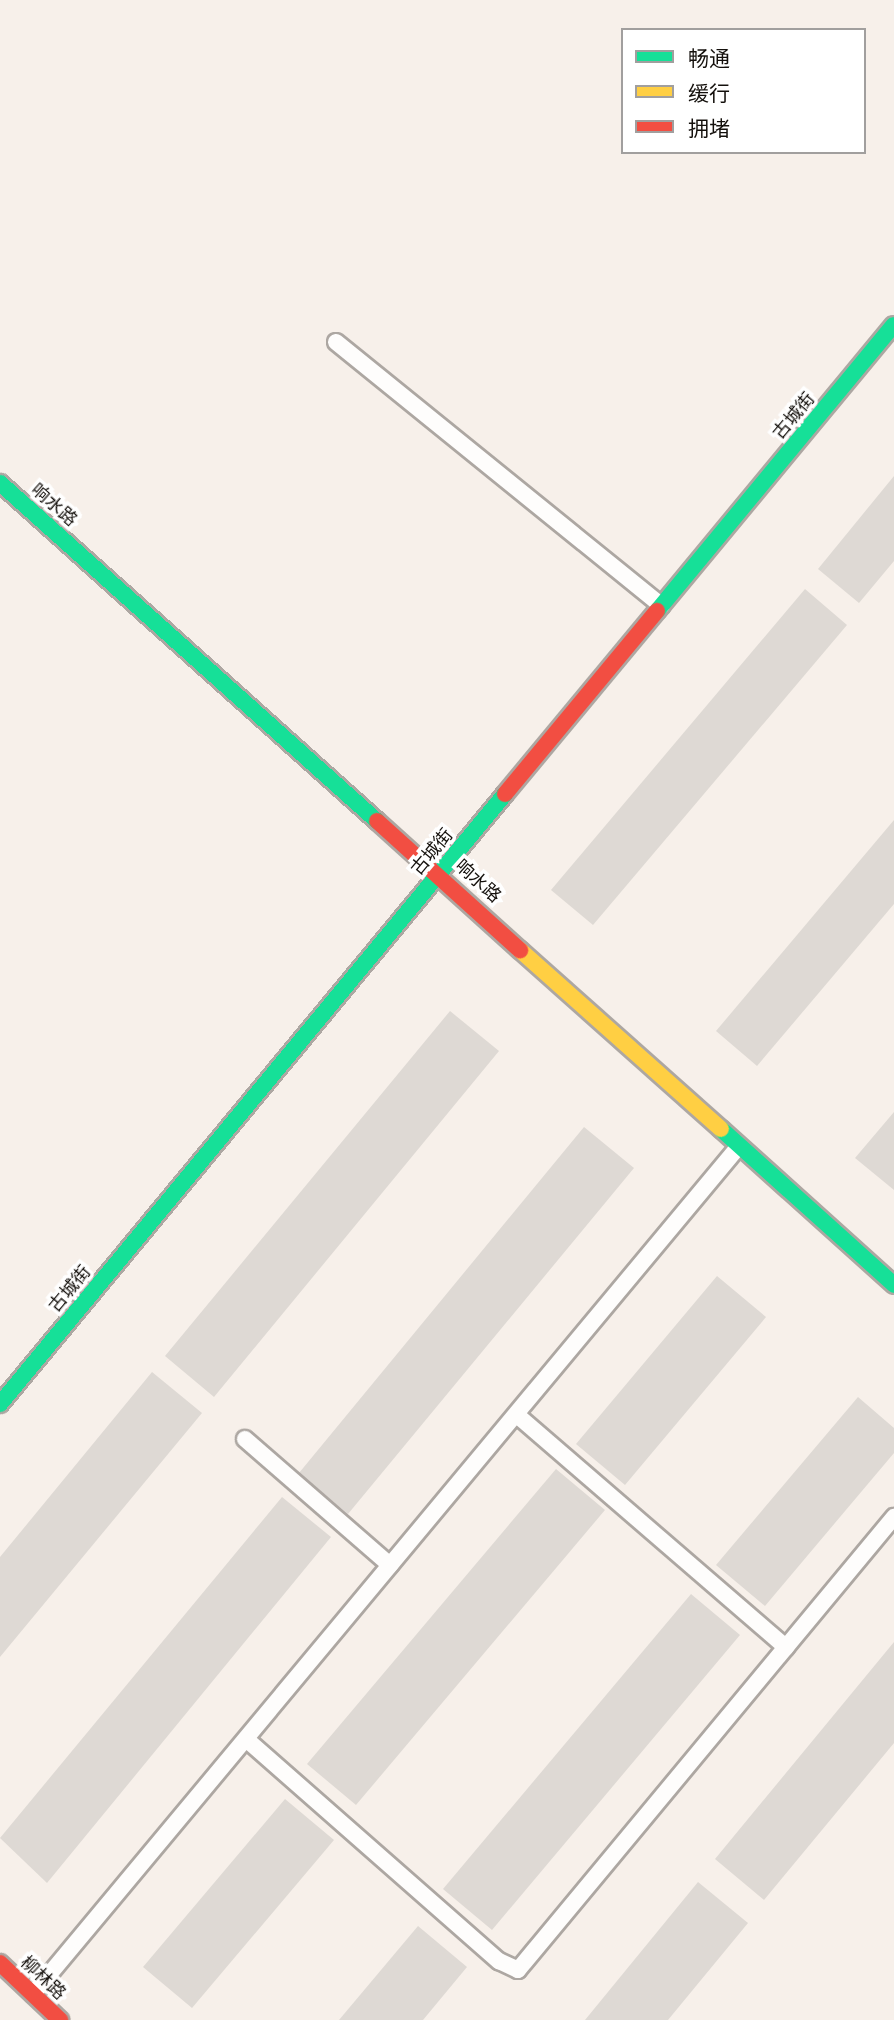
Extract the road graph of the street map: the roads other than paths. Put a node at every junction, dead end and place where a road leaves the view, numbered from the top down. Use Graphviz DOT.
graph roads {
  1 [pos="894,325"];
  2 [pos="336,342"];
  3 [pos="0,483"];
  4 [pos="662,606"];
  5 [pos="440,872"];
  6 [pos="740,1145"];
  7 [pos="894,1285"];
  8 [pos="0,1404"];
  9 [pos="518,1416"];
  10 [pos="245,1439"];
  11 [pos="894,1517"];
  12 [pos="390,1565"];
  13 [pos="786,1647"];
  14 [pos="246,1739"];
  15 [pos="0,1964"];
  16 [pos="33,1994"];
  17 [pos="60,2020"];
  1 -- 4 [label="street, 古城街"];
  2 -- 4 [label="lane"];
  3 -- 5 [label="street, 响水路"];
  4 -- 5 [label="street, 古城街"];
  5 -- 6 [label="street, 响水路"];
  5 -- 8 [label="street, 古城街"];
  6 -- 7 [label="street, 响水路"];
  6 -- 9 [label="lane"];
  9 -- 12 [label="lane"];
  9 -- 13 [label="lane"];
  10 -- 12 [label="lane"];
  11 -- 13 [label="lane"];
  12 -- 14 [label="lane"];
  13 -- 14 [label="lane"];
  14 -- 16 [label="lane"];
  15 -- 16 [label="street, 柳林路"];
  16 -- 17 [label="street, 柳林路"];
}
